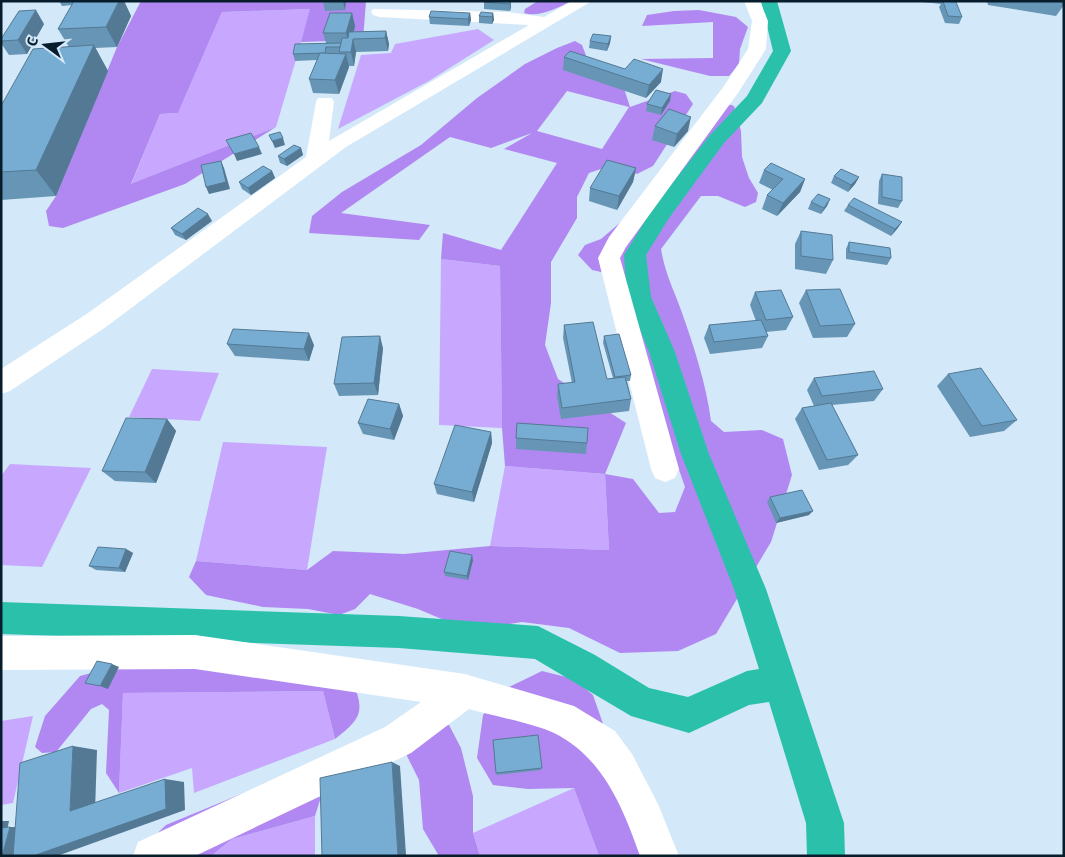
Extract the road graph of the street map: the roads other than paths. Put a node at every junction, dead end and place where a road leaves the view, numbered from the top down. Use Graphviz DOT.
graph roads {
  1 [pos="584,1"];
  2 [pos="752,1"];
  3 [pos="379,12"];
  4 [pos="546,22"];
  5 [pos="325,102"];
  6 [pos="316,159"];
  7 [pos="1,383"];
  8 [pos="665,469"];
  9 [pos="1,653"];
  10 [pos="465,691"];
  11 [pos="152,856"];
  12 [pos="660,856"];
  1 -- 4 [label="lane"];
  2 -- 8 [label="lane"];
  3 -- 4 [label="lane"];
  4 -- 6 [label="lane"];
  5 -- 6 [label="lane"];
  6 -- 7 [label="lane"];
  9 -- 10 [label="lane"];
  10 -- 11 [label="lane"];
  10 -- 12 [label="lane"];
}
